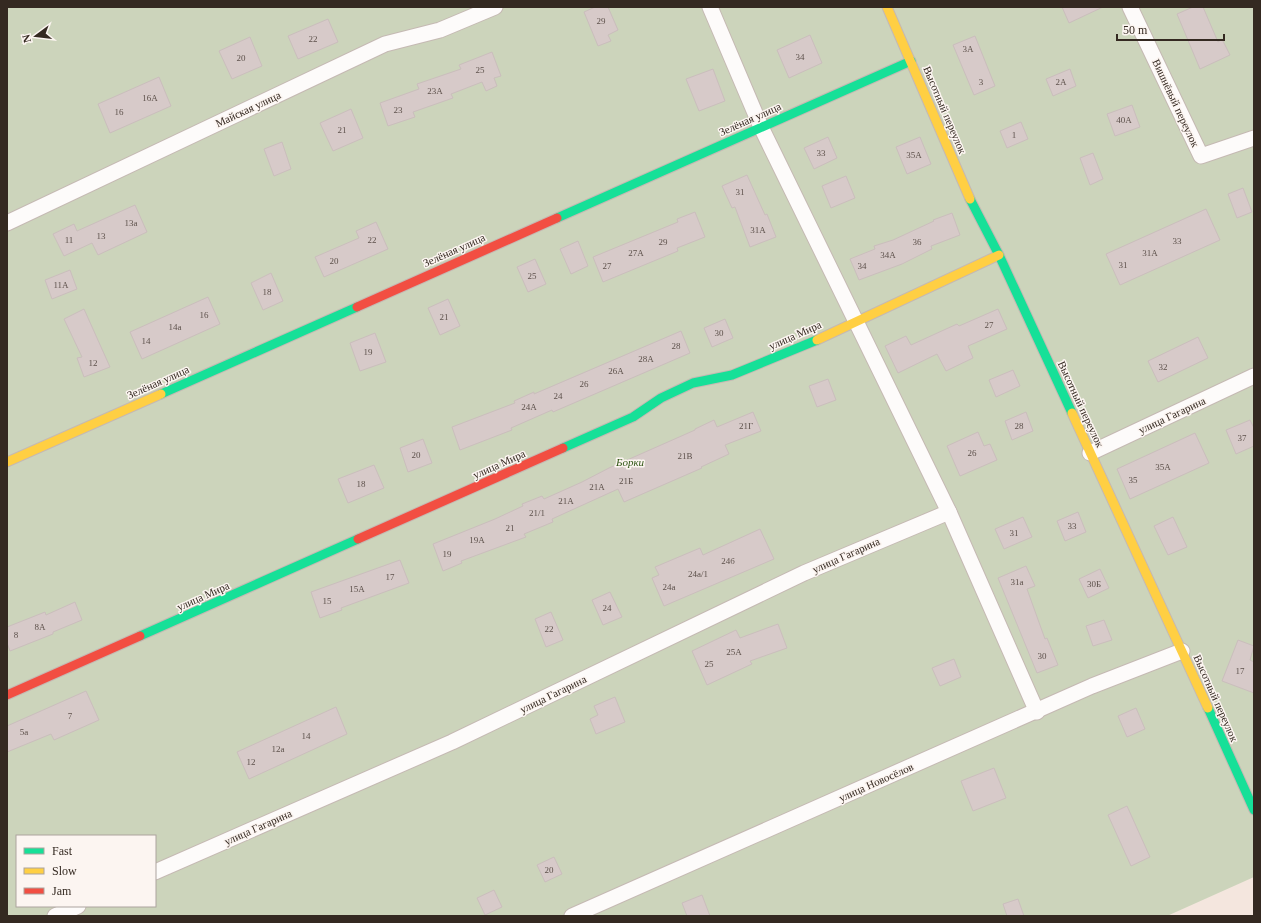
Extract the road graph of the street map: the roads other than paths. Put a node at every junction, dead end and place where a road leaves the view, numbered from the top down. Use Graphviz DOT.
graph roads {
  1 [pos="495,7"];
  2 [pos="710,7"];
  3 [pos="887,7"];
  4 [pos="1130,7"];
  5 [pos="911,60"];
  6 [pos="761,127"];
  7 [pos="1254,138"];
  8 [pos="7,223"];
  9 [pos="999,255"];
  10 [pos="856,320"];
  11 [pos="1254,376"];
  12 [pos="1090,453"];
  13 [pos="7,462"];
  14 [pos="949,512"];
  15 [pos="1182,651"];
  16 [pos="7,695"];
  17 [pos="1037,712"];
  18 [pos="1254,810"];
  19 [pos="156,872"];
  20 [pos="76,907"];
  21 [pos="56,916"];
  22 [pos="572,916"];
  1 -- 8 [label="street, Майская улица"];
  2 -- 6 [label="street"];
  3 -- 5 [label="street, Высотный переулок"];
  4 -- 7 [label="street, Вишнёвый переулок"];
  5 -- 6 [label="street, Зелёная улица"];
  5 -- 9 [label="street, Высотный переулок"];
  6 -- 10 [label="street"];
  6 -- 13 [label="street, Зелёная улица"];
  9 -- 10 [label="street, улица Мира"];
  9 -- 12 [label="street, Высотный переулок"];
  10 -- 14 [label="street"];
  10 -- 16 [label="street, улица Мира"];
  11 -- 12 [label="street, улица Гагарина"];
  12 -- 15 [label="street, Высотный переулок"];
  14 -- 17 [label="street"];
  14 -- 19 [label="street, улица Гагарина"];
  15 -- 17 [label="street, улица Новосёлов"];
  15 -- 18 [label="street, Высотный переулок"];
  17 -- 22 [label="street, улица Новосёлов"];
  20 -- 21 [label="street"];
}
